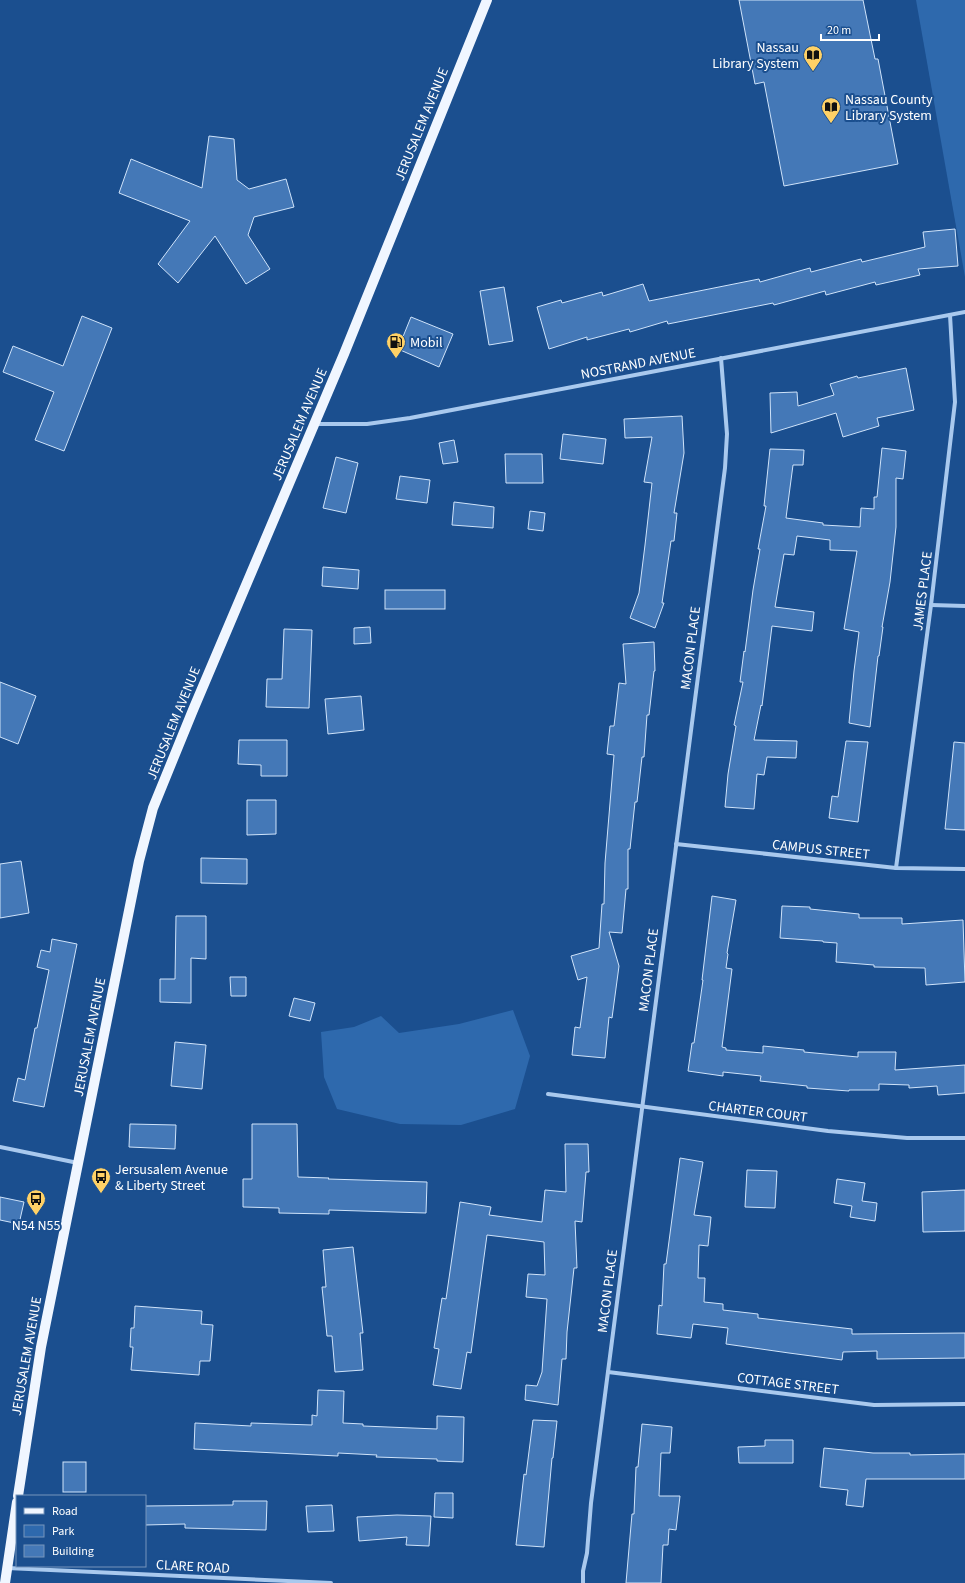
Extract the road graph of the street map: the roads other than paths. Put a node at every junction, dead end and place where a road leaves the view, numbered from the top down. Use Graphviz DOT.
graph roads {
  1 [pos="487,0"];
  2 [pos="965,312"];
  3 [pos="950,315"];
  4 [pos="721,358"];
  5 [pos="314,424"];
  6 [pos="931,605"];
  7 [pos="965,606"];
  8 [pos="676,844"];
  9 [pos="896,868"];
  10 [pos="965,869"];
  11 [pos="548,1094"];
  12 [pos="641,1107"];
  13 [pos="965,1138"];
  14 [pos="0,1147"];
  15 [pos="78,1163"];
  16 [pos="608,1372"];
  17 [pos="965,1404"];
  18 [pos="18,1495"];
  19 [pos="16,1509"];
  20 [pos="7,1568"];
  21 [pos="5,1583"];
  22 [pos="331,1583"];
  23 [pos="584,1583"];
  1 -- 5 [label="main road, JERUSALEM AVENUE"];
  2 -- 3 [label="street, NOSTRAND AVENUE"];
  3 -- 4 [label="street, NOSTRAND AVENUE"];
  3 -- 6 [label="street, JAMES PLACE"];
  4 -- 5 [label="street, NOSTRAND AVENUE"];
  4 -- 8 [label="street, MACON PLACE"];
  5 -- 15 [label="main road, JERUSALEM AVENUE"];
  6 -- 7 [label="street"];
  6 -- 9 [label="street, JAMES PLACE"];
  8 -- 9 [label="street, CAMPUS STREET"];
  8 -- 12 [label="street, MACON PLACE"];
  9 -- 10 [label="street, CAMPUS STREET"];
  11 -- 12 [label="street, CHARTER COURT"];
  12 -- 13 [label="street, CHARTER COURT"];
  12 -- 16 [label="street, MACON PLACE"];
  14 -- 15 [label="street"];
  15 -- 18 [label="main road, JERUSALEM AVENUE"];
  16 -- 17 [label="street, COTTAGE STREET"];
  16 -- 23 [label="street, MACON PLACE"];
  19 -- 20 [label="main road"];
  20 -- 21 [label="main road"];
  20 -- 22 [label="street, CLARE ROAD"];
}
